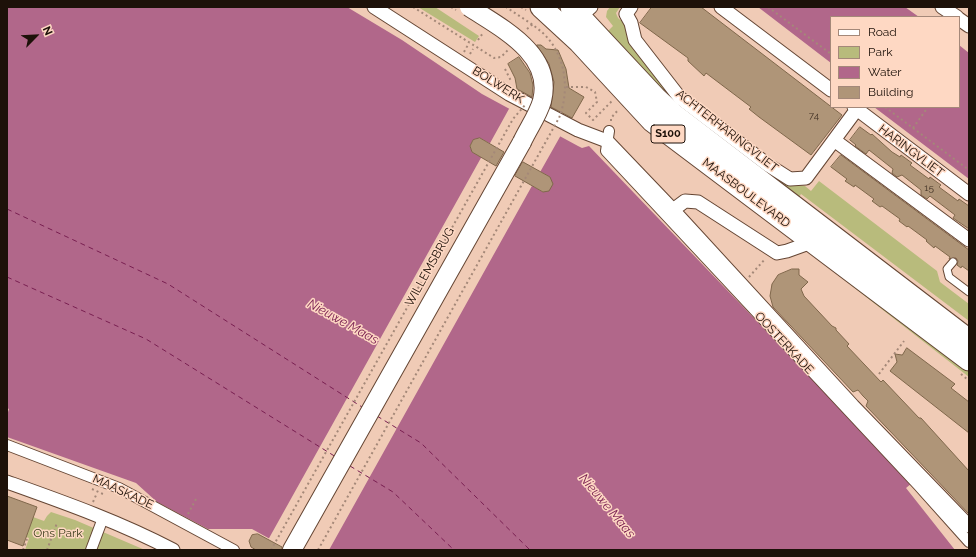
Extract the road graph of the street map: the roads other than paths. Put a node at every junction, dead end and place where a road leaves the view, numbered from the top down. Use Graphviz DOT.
graph roads {
  1 [pos="374,7"];
  2 [pos="541,7"];
  3 [pos="631,7"];
  4 [pos="721,7"];
  5 [pos="942,7"];
  6 [pos="463,9"];
  7 [pos="581,10"];
  8 [pos="955,16"];
  9 [pos="960,20"];
  10 [pos="969,26"];
  11 [pos="576,38"];
  12 [pos="830,89"];
  13 [pos="855,108"];
  14 [pos="605,136"];
  15 [pos="834,140"];
  16 [pos="969,194"];
  17 [pos="673,210"];
  18 [pos="812,242"];
  19 [pos="967,243"];
  20 [pos="953,262"];
  21 [pos="969,292"];
  22 [pos="969,340"];
  23 [pos="969,360"];
  24 [pos="7,445"];
  25 [pos="7,482"];
  26 [pos="103,518"];
  27 [pos="969,526"];
  28 [pos="969,542"];
  29 [pos="91,550"];
  30 [pos="173,550"];
  31 [pos="234,550"];
  32 [pos="292,550"];
  1 -- 14 [label="street, BOLWERK"];
  2 -- 11 [label="main road, MAASBOULEVARD / S100"];
  3 -- 15 [label="street, ACHTERHARINGVLIET"];
  4 -- 12 [label="street"];
  5 -- 8 [label="street"];
  6 -- 32 [label="main road, WILLEMSBRUG, bridge"];
  7 -- 11 [label="main road"];
  7 -- 22 [label="main road, MAASBOULEVARD / S100"];
  9 -- 10 [label="street"];
  11 -- 18 [label="main road, MAASBOULEVARD / S100"];
  13 -- 15 [label="street, ACHTERHARINGVLIET"];
  13 -- 16 [label="street, HARINGVLIET"];
  14 -- 17 [label="street, OOSTERKADE"];
  14 -- 28 [label="street, OOSTERKADE"];
  15 -- 19 [label="street"];
  17 -- 18 [label="street"];
  17 -- 27 [label="street, OOSTERKADE"];
  18 -- 23 [label="main road, MAASBOULEVARD / S100"];
  20 -- 21 [label="lane"];
  24 -- 31 [label="street, MAASKADE"];
  25 -- 26 [label="street"];
  26 -- 29 [label="street"];
  26 -- 30 [label="street"];
}
